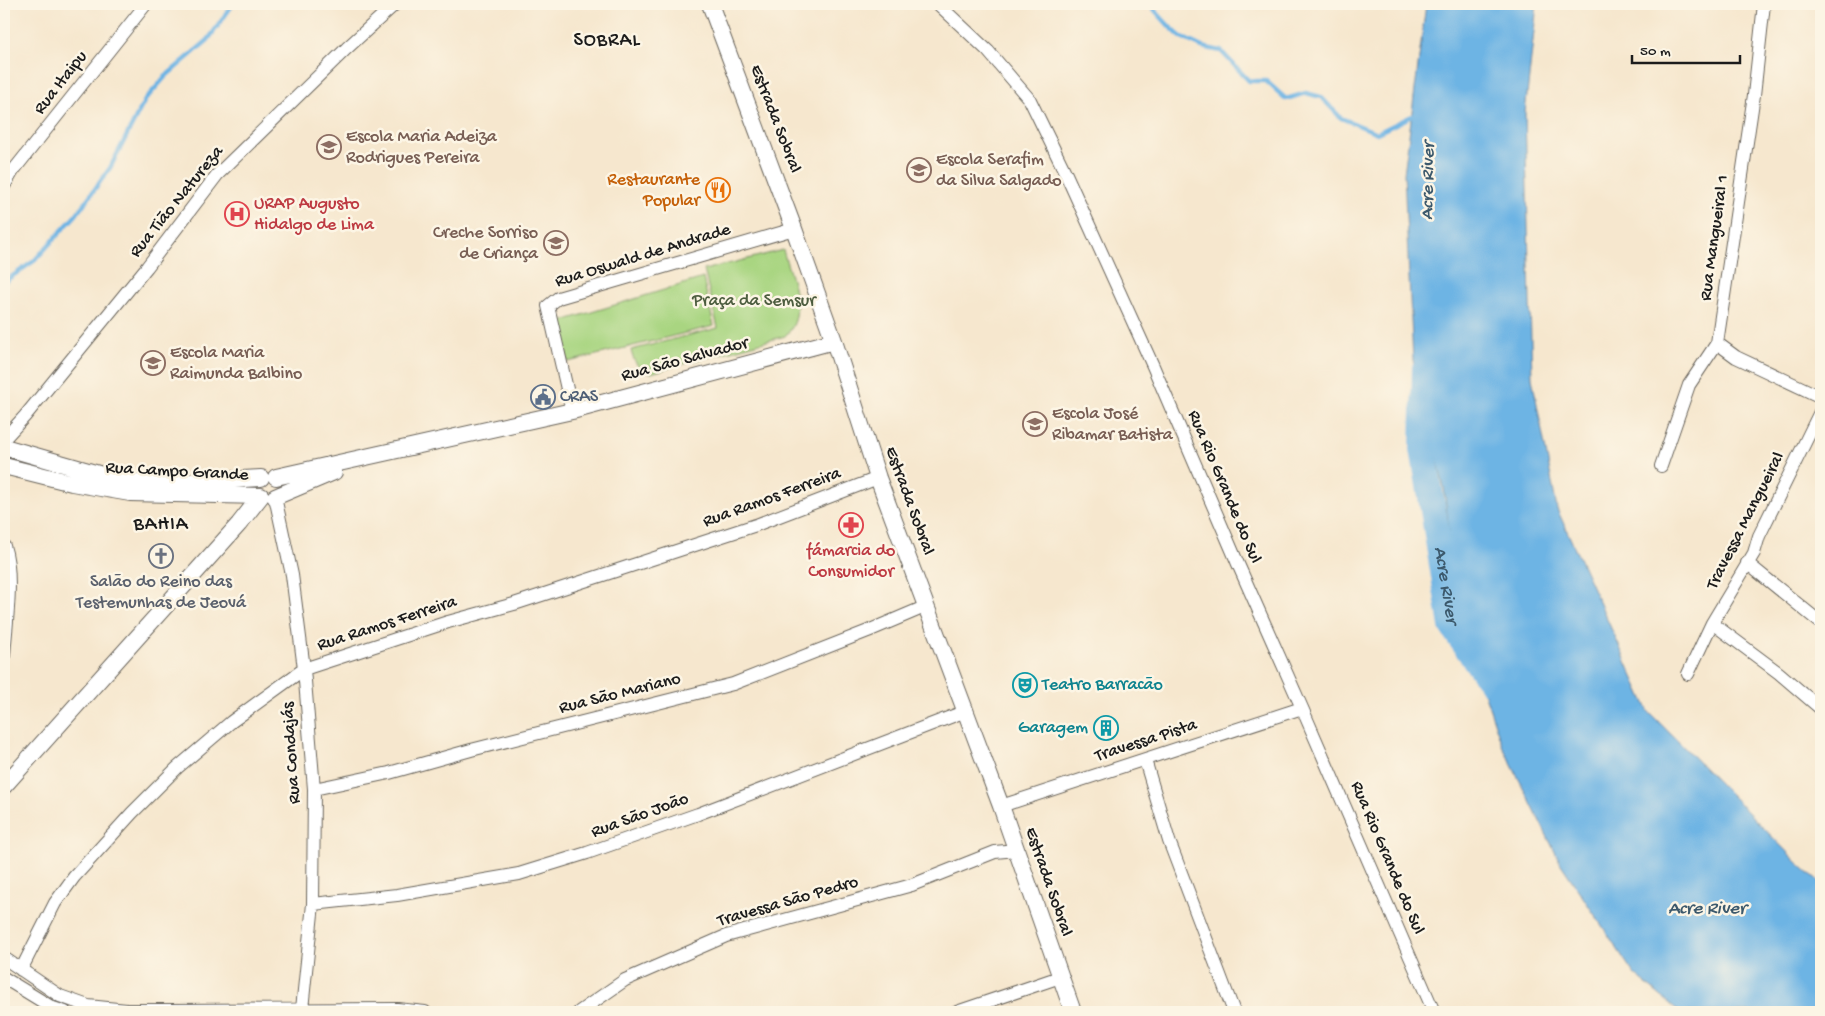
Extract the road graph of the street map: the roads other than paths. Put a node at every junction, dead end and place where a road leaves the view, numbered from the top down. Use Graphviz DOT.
graph roads {
  1 [pos="146,4"];
  2 [pos="395,4"];
  3 [pos="710,4"];
  4 [pos="938,4"];
  5 [pos="1764,4"];
  6 [pos="4,186"];
  7 [pos="794,229"];
  8 [pos="834,340"];
  9 [pos="1717,343"];
  10 [pos="1821,397"];
  11 [pos="1821,410"];
  12 [pos="572,411"];
  13 [pos="4,439"];
  14 [pos="4,447"];
  15 [pos="370,457"];
  16 [pos="4,466"];
  17 [pos="1661,466"];
  18 [pos="268,478"];
  19 [pos="878,478"];
  20 [pos="268,496"];
  21 [pos="4,546"];
  22 [pos="1746,563"];
  23 [pos="927,606"];
  24 [pos="1712,623"];
  25 [pos="1821,623"];
  26 [pos="4,656"];
  27 [pos="304,669"];
  28 [pos="1688,674"];
  29 [pos="1302,708"];
  30 [pos="1821,709"];
  31 [pos="966,711"];
  32 [pos="1146,760"];
  33 [pos="4,786"];
  34 [pos="314,789"];
  35 [pos="1001,806"];
  36 [pos="1016,850"];
  37 [pos="313,904"];
  38 [pos="4,958"];
  39 [pos="21,970"];
  40 [pos="1060,977"];
  41 [pos="4,978"];
  42 [pos="302,1009"];
  43 [pos="65,1012"];
  44 [pos="425,1012"];
  45 [pos="580,1012"];
  46 [pos="957,1012"];
  47 [pos="1072,1012"];
  48 [pos="1234,1012"];
  49 [pos="1434,1012"];
  1 -- 6 [label="street, Rua Itaipu"];
  2 -- 13 [label="street, Rua Tião Natureza"];
  3 -- 7 [label="street, Estrada Sobral"];
  4 -- 29 [label="street, Rua Rio Grande do Sul"];
  5 -- 9 [label="street, Rua Mangueiral 1"];
  7 -- 8 [label="street, Estrada Sobral"];
  7 -- 12 [label="street, Rua Oswald de Andrade"];
  8 -- 12 [label="street, Rua São Salvador"];
  8 -- 19 [label="street, Estrada Sobral"];
  9 -- 10 [label="street"];
  9 -- 17 [label="street, Rua Mangueiral 1"];
  11 -- 22 [label="street, Travessa Mangueiral"];
  12 -- 15 [label="street, Rua São Salvador"];
  14 -- 18 [label="street, Rua Campo Grande"];
  15 -- 18 [label="street, Rua Campo Grande"];
  15 -- 20 [label="street, Rua Campo Grande"];
  16 -- 20 [label="street, Rua Campo Grande"];
  18 -- 20 [label="street"];
  19 -- 23 [label="street, Estrada Sobral"];
  19 -- 27 [label="street, Rua Ramos Ferreira"];
  20 -- 27 [label="street, Rua Condajás"];
  20 -- 33 [label="street"];
  21 -- 26 [label="street"];
  22 -- 24 [label="street, Travessa Mangueiral"];
  22 -- 25 [label="street"];
  23 -- 31 [label="street, Estrada Sobral"];
  23 -- 34 [label="street, Rua São Mariano"];
  24 -- 28 [label="street, Travessa Mangueiral"];
  24 -- 30 [label="street"];
  27 -- 34 [label="street, Rua Condajás"];
  27 -- 39 [label="street, Rua Ramos Ferreira"];
  29 -- 32 [label="street, Travessa Pista"];
  29 -- 49 [label="street, Rua Rio Grande do Sul"];
  31 -- 35 [label="street, Estrada Sobral"];
  31 -- 37 [label="street, Rua São João"];
  32 -- 35 [label="street, Travessa Pista"];
  32 -- 48 [label="street"];
  34 -- 37 [label="street, Rua Condajás"];
  35 -- 36 [label="street, Estrada Sobral"];
  36 -- 40 [label="street, Estrada Sobral"];
  36 -- 45 [label="street, Travessa São Pedro"];
  37 -- 42 [label="street, Rua Condajás"];
  38 -- 39 [label="street"];
  39 -- 42 [label="street"];
  40 -- 46 [label="street"];
  40 -- 47 [label="street, Estrada Sobral"];
  41 -- 43 [label="street"];
  42 -- 44 [label="street"];
}
